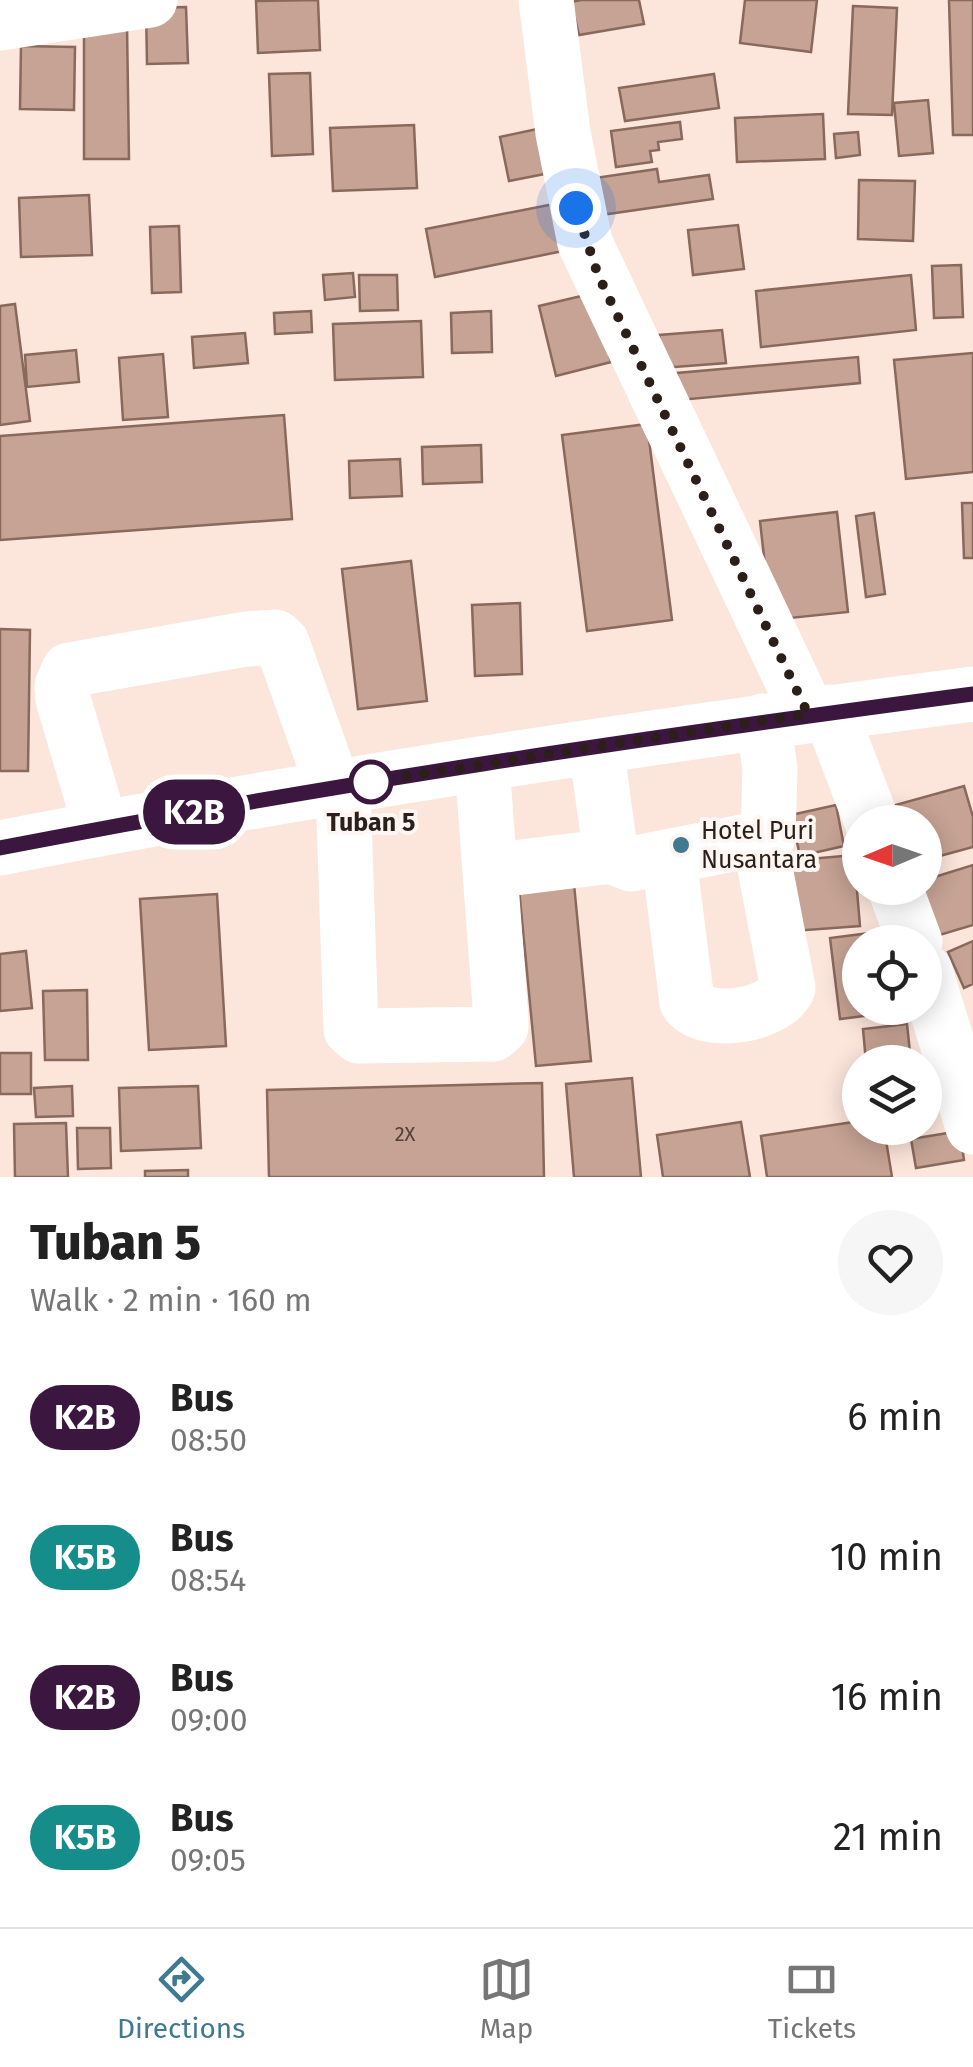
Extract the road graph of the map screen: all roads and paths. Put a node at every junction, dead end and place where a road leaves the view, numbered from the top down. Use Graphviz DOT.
graph roads {
  1 [pos="150,0"];
  2 [pos="546,0"];
  3 [pos="0,23"];
  4 [pos="973,694"];
  5 [pos="800,716"];
  6 [pos="596,747"];
  7 [pos="482,764"];
  8 [pos="338,787"];
  9 [pos="860,805"];
  10 [pos="101,828"];
  11 [pos="760,842"];
  12 [pos="0,848"];
  13 [pos="611,856"];
  14 [pos="669,859"];
  15 [pos="490,871"];
  16 [pos="942,1025"];
  17 [pos="973,1126"];
  1 -- 3 [label="street"];
  2 -- 5 [label="street"];
  4 -- 5 [label="street"];
  5 -- 6 [label="street"];
  5 -- 9 [label="street"];
  5 -- 11 [label="street"];
  6 -- 7 [label="street"];
  6 -- 13 [label="street"];
  7 -- 8 [label="street"];
  7 -- 15 [label="street"];
  8 -- 10 [label="street"];
  8 -- 10 [label="street"];
  8 -- 15 [label="street"];
  10 -- 12 [label="street"];
  11 -- 14 [label="street"];
  11 -- 14 [label="street"];
  13 -- 14 [label="street"];
  13 -- 15 [label="street"];
  16 -- 17 [label="street"];
}
